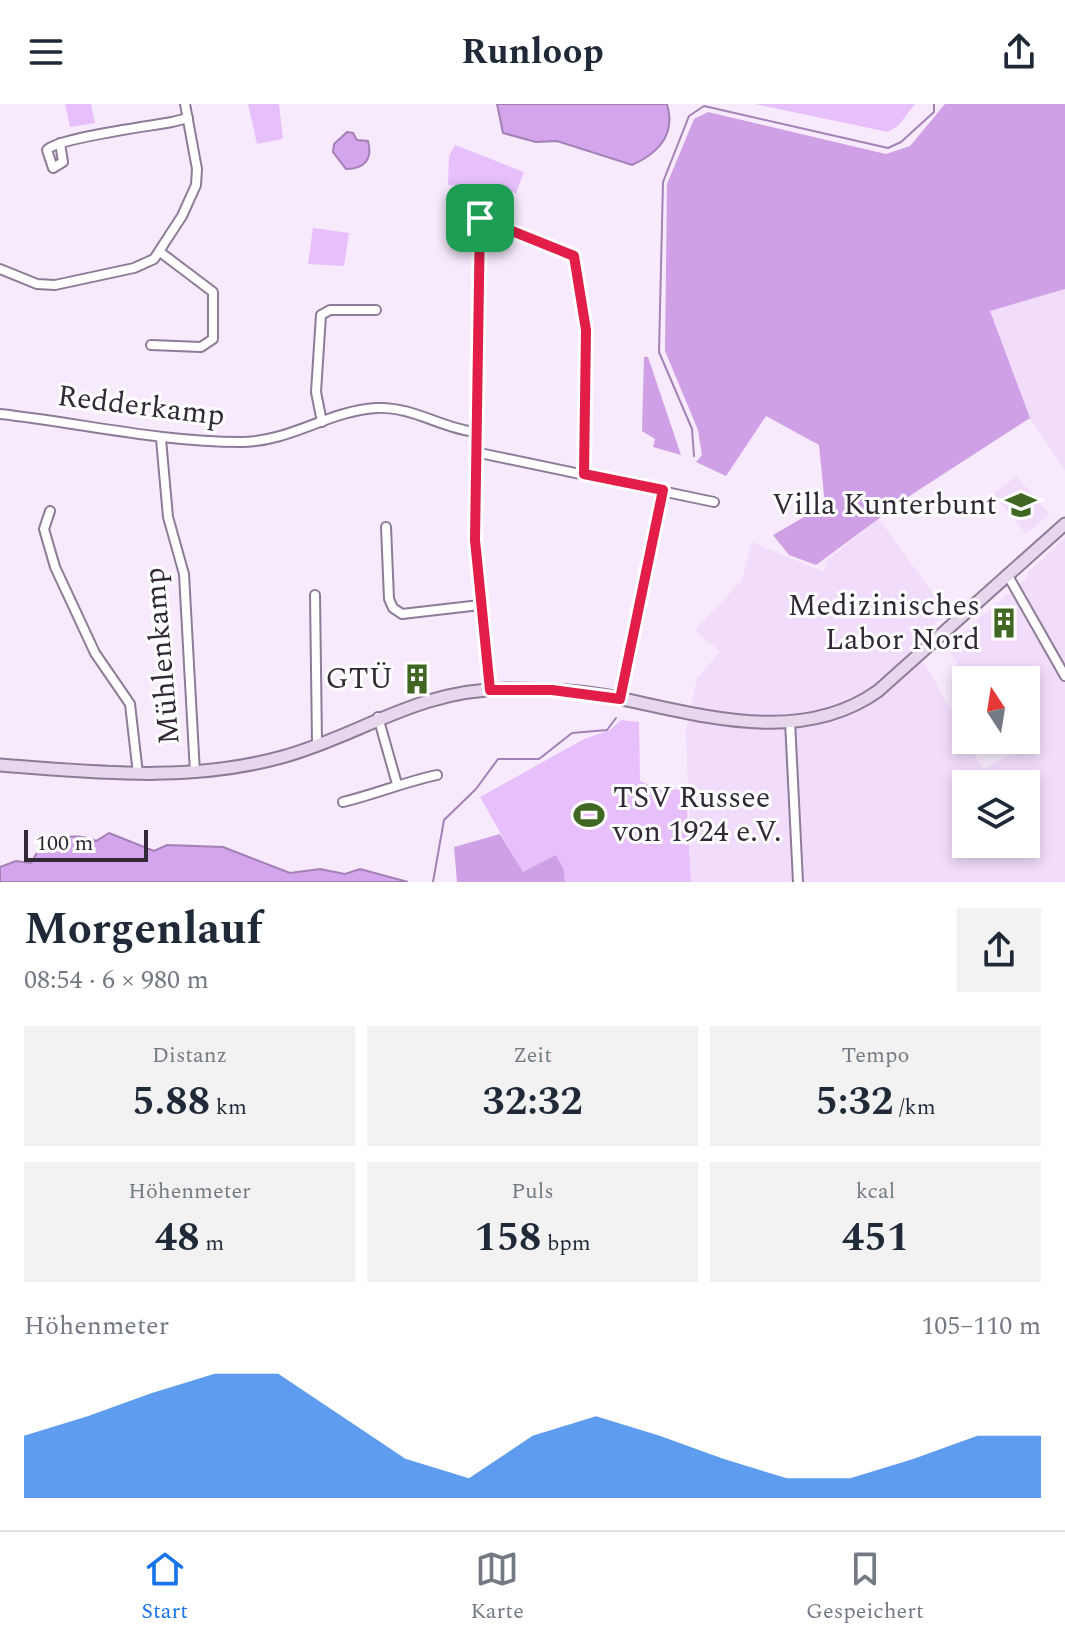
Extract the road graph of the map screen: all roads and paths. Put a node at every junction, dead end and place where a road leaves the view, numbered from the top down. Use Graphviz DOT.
graph roads {
  1 [pos="185,104"];
  2 [pos="188,118"];
  3 [pos="60,143"];
  4 [pos="459,207"];
  5 [pos="480,218"];
  6 [pos="160,252"];
  7 [pos="0,269"];
  8 [pos="376,310"];
  9 [pos="151,345"];
  10 [pos="0,414"];
  11 [pos="322,422"];
  12 [pos="475,432"];
  13 [pos="161,439"];
  14 [pos="475,452"];
  15 [pos="584,474"];
  16 [pos="663,490"];
  17 [pos="714,502"];
  18 [pos="50,511"];
  19 [pos="1065,524"];
  20 [pos="386,527"];
  21 [pos="1007,574"];
  22 [pos="315,595"];
  23 [pos="480,605"];
  24 [pos="1065,676"];
  25 [pos="490,690"];
  26 [pos="620,699"];
  27 [pos="378,717"];
  28 [pos="790,721"];
  29 [pos="317,743"];
  30 [pos="0,765"];
  31 [pos="138,774"];
  32 [pos="195,774"];
  33 [pos="437,775"];
  34 [pos="397,784"];
  35 [pos="343,802"];
  36 [pos="798,882"];
  1 -- 2 [label="street"];
  2 -- 3 [label="street"];
  2 -- 6 [label="street"];
  4 -- 5 [label="street"];
  5 -- 12 [label="street"];
  5 -- 15 [label="street"];
  6 -- 7 [label="street"];
  6 -- 9 [label="street"];
  8 -- 11 [label="street"];
  10 -- 13 [label="street, Redderkamp"];
  11 -- 12 [label="street, Redderkamp"];
  11 -- 13 [label="street, Redderkamp"];
  12 -- 14 [label="street"];
  13 -- 32 [label="street, Mühlenkamp"];
  14 -- 15 [label="street"];
  14 -- 23 [label="street"];
  15 -- 16 [label="street"];
  16 -- 17 [label="street"];
  16 -- 26 [label="street"];
  18 -- 31 [label="street"];
  19 -- 21 [label="street"];
  20 -- 23 [label="street"];
  21 -- 24 [label="street"];
  21 -- 28 [label="street"];
  22 -- 29 [label="street"];
  23 -- 25 [label="street"];
  25 -- 26 [label="street"];
  25 -- 27 [label="street"];
  26 -- 28 [label="street"];
  27 -- 29 [label="street"];
  27 -- 34 [label="street"];
  28 -- 36 [label="street"];
  29 -- 32 [label="street"];
  30 -- 31 [label="street"];
  31 -- 32 [label="street"];
  33 -- 34 [label="street"];
  34 -- 35 [label="street"];
}
